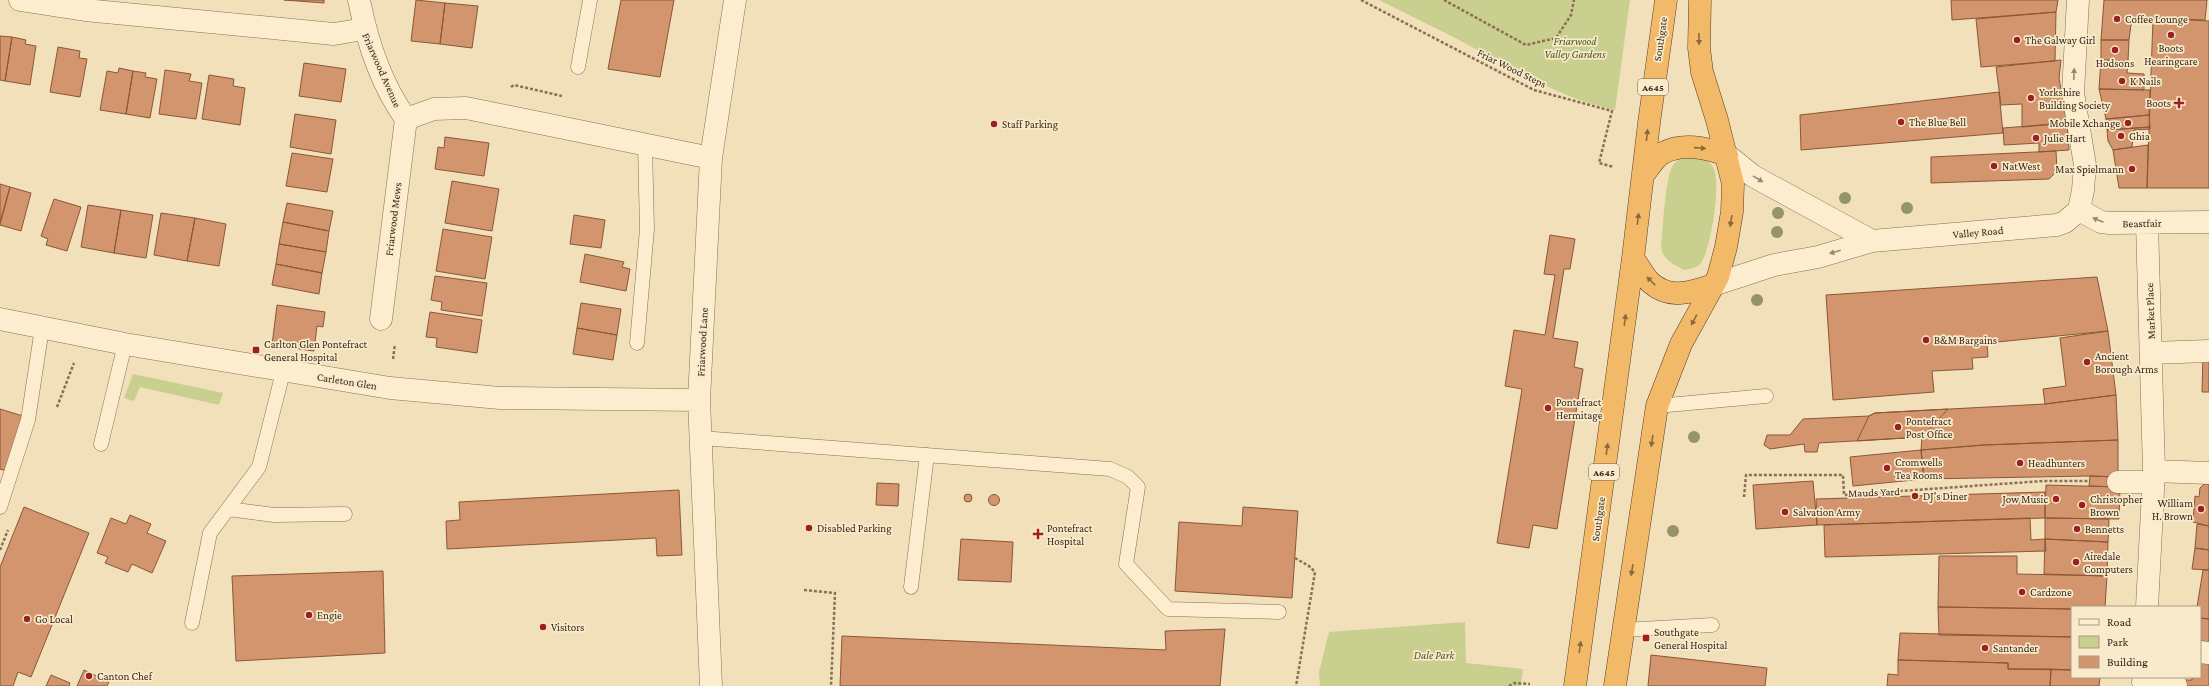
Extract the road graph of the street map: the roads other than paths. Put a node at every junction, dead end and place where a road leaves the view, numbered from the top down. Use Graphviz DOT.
graph roads {
  1 [pos="20,0"];
  2 [pos="359,0"];
  3 [pos="590,0"];
  4 [pos="735,0"];
  5 [pos="1666,0"];
  6 [pos="1700,0"];
  7 [pos="2078,0"];
  8 [pos="364,29"];
  9 [pos="578,67"];
  10 [pos="406,119"];
  11 [pos="645,145"];
  12 [pos="1727,155"];
  13 [pos="711,158"];
  14 [pos="1644,174"];
  15 [pos="2079,210"];
  16 [pos="2209,222"];
  17 [pos="2147,223"];
  18 [pos="1872,241"];
  19 [pos="1633,258"];
  20 [pos="1713,285"];
  21 [pos="0,319"];
  22 [pos="381,319"];
  23 [pos="42,328"];
  24 [pos="637,343"];
  25 [pos="125,344"];
  26 [pos="2209,351"];
  27 [pos="2151,353"];
  28 [pos="283,372"];
  29 [pos="1766,396"];
  30 [pos="699,400"];
  31 [pos="1657,406"];
  32 [pos="701,438"];
  33 [pos="101,444"];
  34 [pos="927,455"];
  35 [pos="2209,473"];
  36 [pos="2153,477"];
  37 [pos="2118,482"];
  38 [pos="0,507"];
  39 [pos="228,509"];
  40 [pos="345,514"];
  41 [pos="911,587"];
  42 [pos="2147,606"];
  43 [pos="1279,612"];
  44 [pos="192,623"];
  45 [pos="1712,625"];
  46 [pos="1623,630"];
  47 [pos="2143,682"];
  48 [pos="2176,685"];
  49 [pos="711,686"];
  50 [pos="1575,686"];
  51 [pos="1615,686"];
  1 -- 8 [label="street, Friarwood Avenue"];
  2 -- 8 [label="street"];
  3 -- 9 [label="lane"];
  4 -- 13 [label="street, Friarwood Lane"];
  14 -- 5 [label="highway, Southgate / A645, one-way"];
  6 -- 12 [label="highway, one-way"];
  15 -- 7 [label="street, one-way"];
  8 -- 10 [label="street, Friarwood Avenue"];
  10 -- 11 [label="street, Friarwood Avenue"];
  10 -- 22 [label="street, Friarwood Mews"];
  11 -- 13 [label="street, Friarwood Avenue"];
  11 -- 24 [label="lane"];
  14 -- 12 [label="highway, one-way"];
  12 -- 18 [label="street, one-way"];
  12 -- 20 [label="highway, one-way"];
  13 -- 30 [label="street, Friarwood Lane"];
  19 -- 14 [label="highway, Southgate / A645, one-way"];
  17 -- 15 [label="street, Beastfair, one-way"];
  15 -- 18 [label="street, Valley Road"];
  16 -- 17 [label="street, Beastfair"];
  17 -- 27 [label="street, Market Place"];
  18 -- 20 [label="street, Valley Road, one-way"];
  20 -- 19 [label="highway, one-way"];
  50 -- 19 [label="highway, Southgate / A645, one-way"];
  20 -- 31 [label="highway, one-way"];
  21 -- 23 [label="street, Carleton Glen"];
  23 -- 25 [label="street, Carleton Glen"];
  23 -- 38 [label="lane"];
  25 -- 28 [label="street, Carleton Glen"];
  25 -- 33 [label="lane"];
  26 -- 27 [label="street"];
  27 -- 36 [label="street, Market Place"];
  28 -- 30 [label="street, Carleton Glen"];
  28 -- 39 [label="lane"];
  29 -- 31 [label="lane"];
  30 -- 32 [label="street, Friarwood Lane"];
  31 -- 46 [label="highway, one-way"];
  32 -- 34 [label="lane"];
  32 -- 49 [label="street, Friarwood Lane"];
  34 -- 41 [label="lane"];
  34 -- 43 [label="lane"];
  35 -- 36 [label="street"];
  36 -- 37 [label="street"];
  36 -- 42 [label="street, Market Place"];
  39 -- 40 [label="lane"];
  39 -- 44 [label="lane"];
  45 -- 46 [label="lane"];
  46 -- 51 [label="highway"];
  47 -- 48 [label="street"];
}
